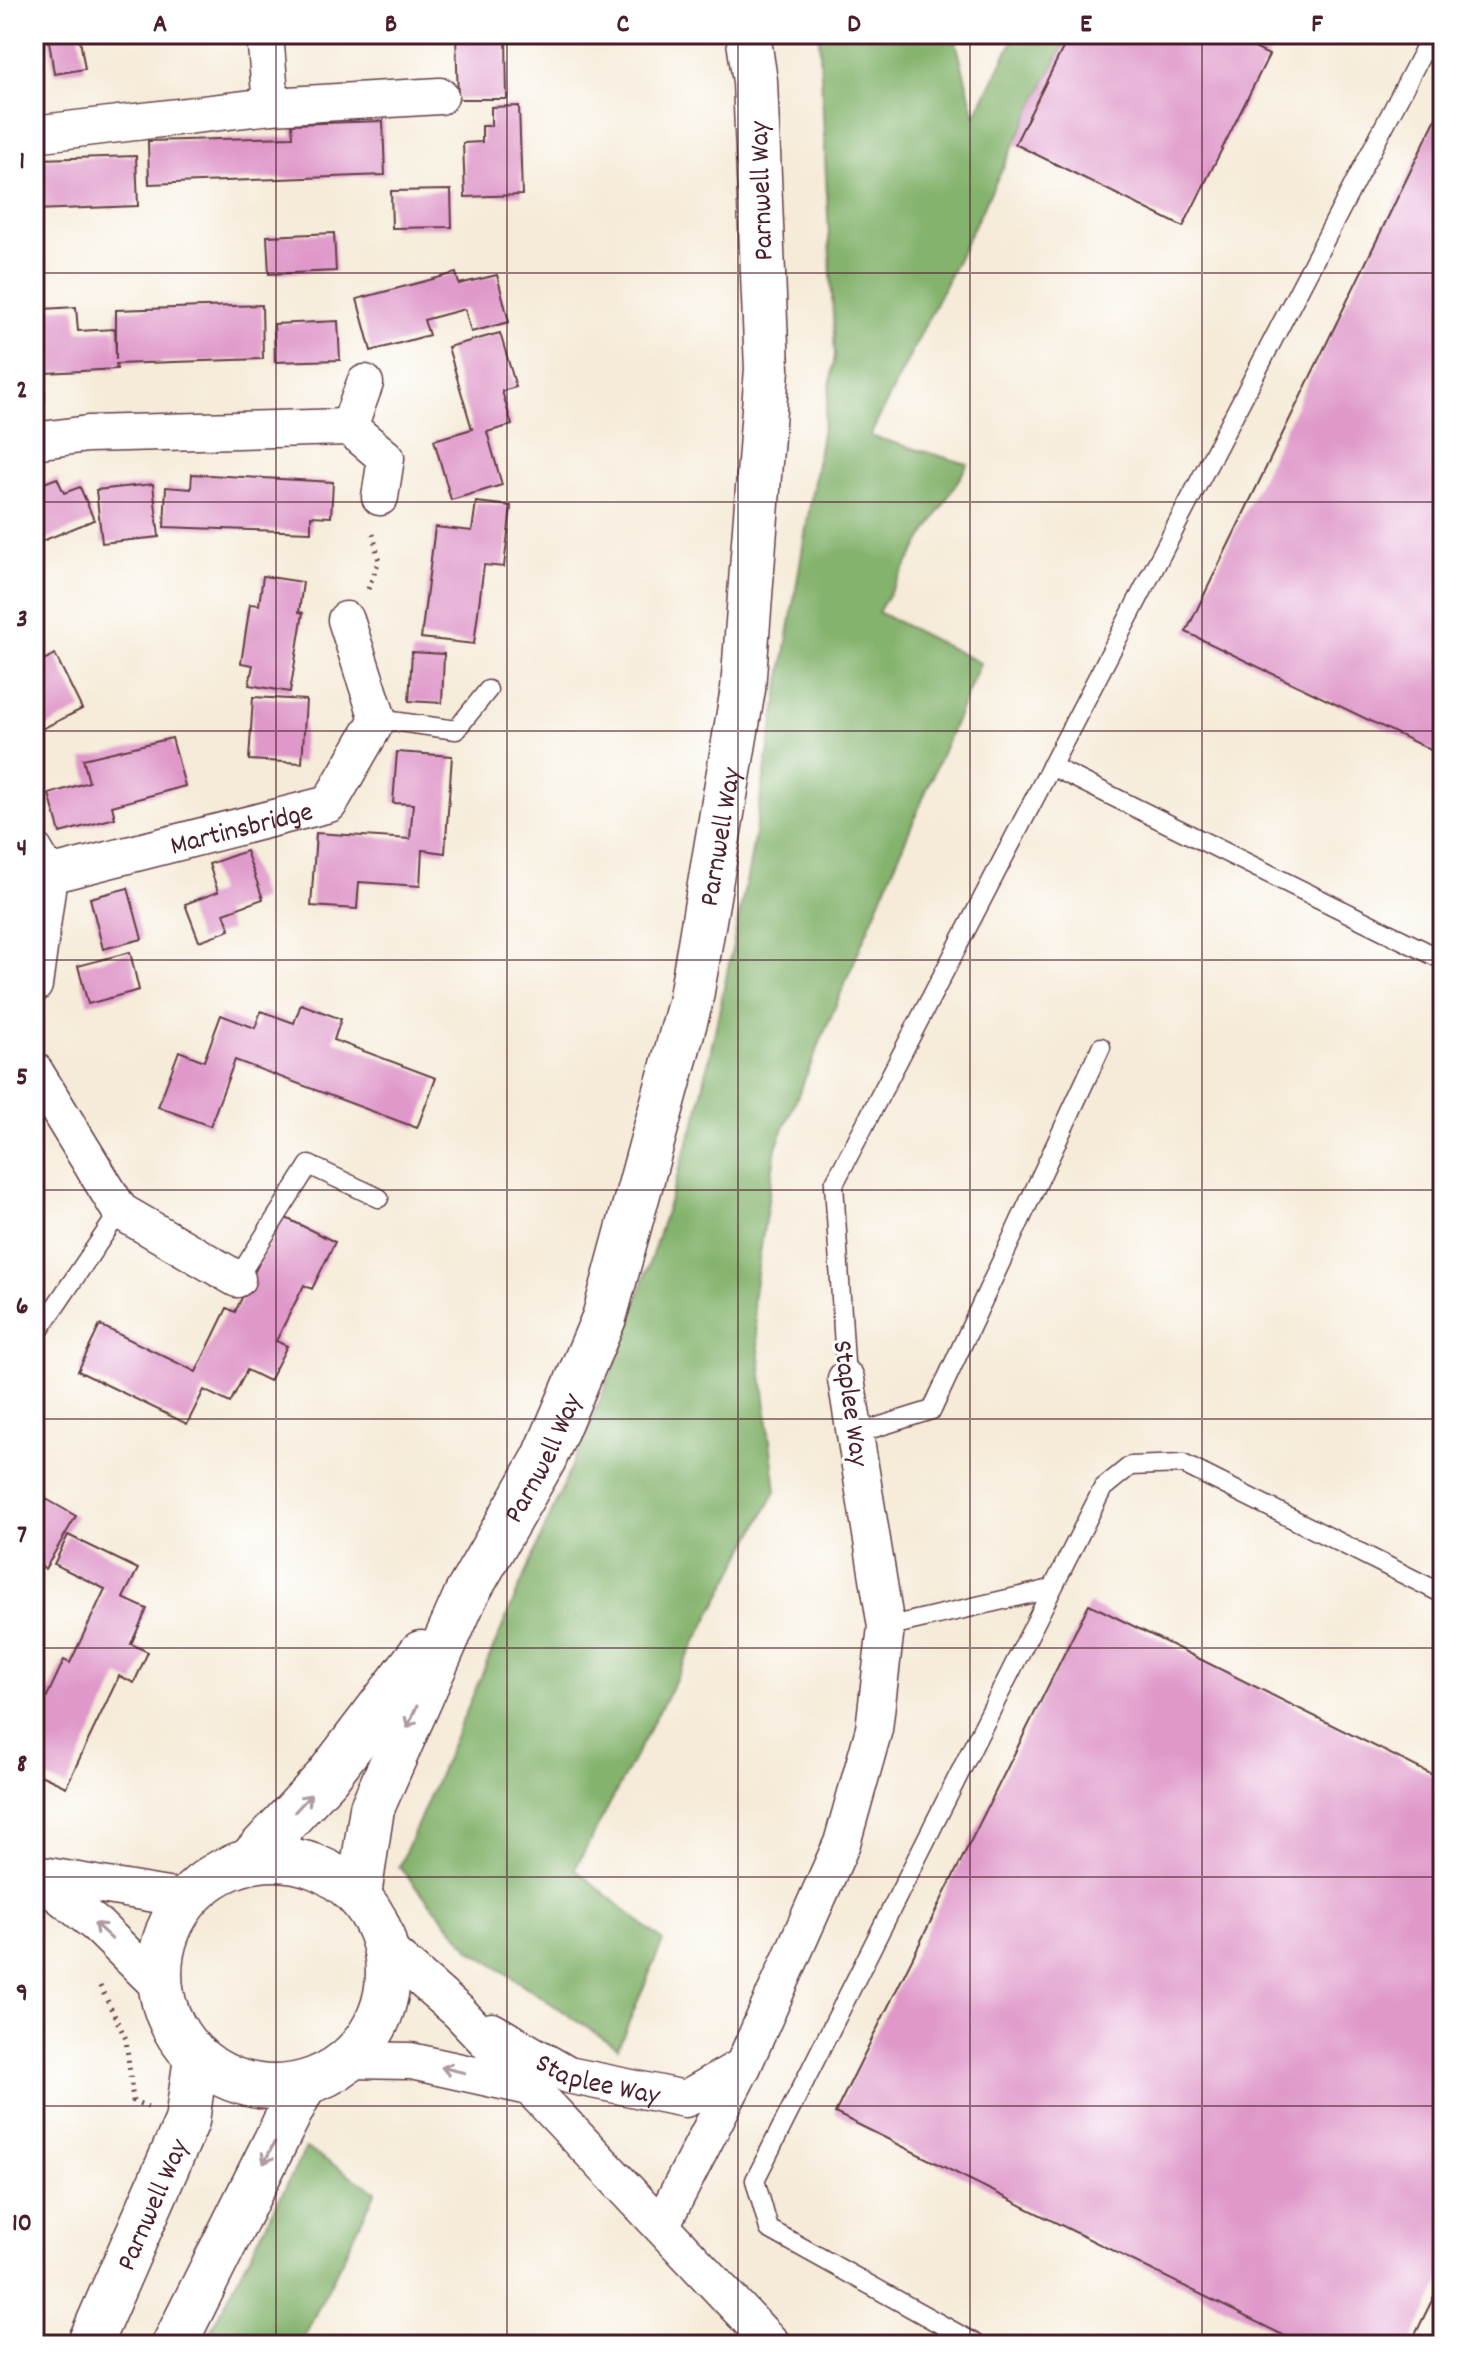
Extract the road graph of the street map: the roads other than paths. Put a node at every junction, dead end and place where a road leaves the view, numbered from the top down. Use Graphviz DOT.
graph roads {
  1 [pos="265,34"];
  2 [pos="748,34"];
  3 [pos="1432,34"];
  4 [pos="440,96"];
  5 [pos="271,106"];
  6 [pos="34,134"];
  7 [pos="365,383"];
  8 [pos="349,427"];
  9 [pos="34,441"];
  10 [pos="380,497"];
  11 [pos="346,620"];
  12 [pos="488,690"];
  13 [pos="378,719"];
  14 [pos="1051,766"];
  15 [pos="41,862"];
  16 [pos="1443,960"];
  17 [pos="34,985"];
  18 [pos="1101,1047"];
  19 [pos="34,1070"];
  20 [pos="379,1198"];
  21 [pos="120,1211"];
  22 [pos="237,1279"];
  23 [pos="34,1338"];
  24 [pos="846,1379"];
  25 [pos="855,1434"];
  26 [pos="1051,1589"];
  27 [pos="1443,1594"];
  28 [pos="466,1595"];
  29 [pos="886,1627"];
  30 [pos="250,1860"];
  31 [pos="34,1874"];
  32 [pos="359,1895"];
  33 [pos="185,1899"];
  34 [pos="387,1949"];
  35 [pos="159,1986"];
  36 [pos="459,2012"];
  37 [pos="196,2058"];
  38 [pos="349,2060"];
  39 [pos="743,2066"];
  40 [pos="304,2084"];
  41 [pos="529,2087"];
  42 [pos="662,2224"];
  43 [pos="89,2345"];
  44 [pos="174,2345"];
  45 [pos="773,2345"];
  46 [pos="978,2345"];
  1 -- 5 [label="street"];
  2 -- 28 [label="street, Parnwell Way"];
  3 -- 14 [label="lane, Staplee Way"];
  4 -- 5 [label="street"];
  5 -- 6 [label="street"];
  7 -- 8 [label="street"];
  8 -- 9 [label="street"];
  8 -- 10 [label="street"];
  11 -- 13 [label="street"];
  12 -- 13 [label="lane"];
  13 -- 15 [label="street, Martinsbridge"];
  14 -- 16 [label="lane"];
  14 -- 24 [label="lane, Staplee Way"];
  15 -- 17 [label="street, Martinsbridge"];
  18 -- 25 [label="lane"];
  19 -- 21 [label="street"];
  20 -- 22 [label="lane"];
  21 -- 22 [label="street"];
  21 -- 23 [label="lane"];
  24 -- 25 [label="street, Staplee Way"];
  25 -- 29 [label="street, Staplee Way"];
  26 -- 27 [label="lane"];
  26 -- 29 [label="lane"];
  26 -- 46 [label="lane"];
  30 -- 28 [label="street, Parnwell Way, one-way"];
  28 -- 32 [label="street, Parnwell Way, one-way"];
  29 -- 39 [label="street, Staplee Way"];
  30 -- 32 [label="street"];
  30 -- 33 [label="street"];
  31 -- 33 [label="street"];
  35 -- 31 [label="street, one-way"];
  32 -- 34 [label="street"];
  33 -- 35 [label="street"];
  34 -- 36 [label="street, Staplee Way"];
  34 -- 38 [label="street"];
  35 -- 37 [label="street"];
  36 -- 39 [label="street, Staplee Way"];
  36 -- 41 [label="street, Staplee Way"];
  37 -- 40 [label="street"];
  37 -- 43 [label="street, Parnwell Way"];
  38 -- 40 [label="street"];
  41 -- 38 [label="street, Staplee Way, one-way"];
  39 -- 42 [label="street, Staplee Way"];
  40 -- 44 [label="street, one-way"];
  41 -- 42 [label="street, Staplee Way"];
  42 -- 45 [label="street, Staplee Way"];
}
